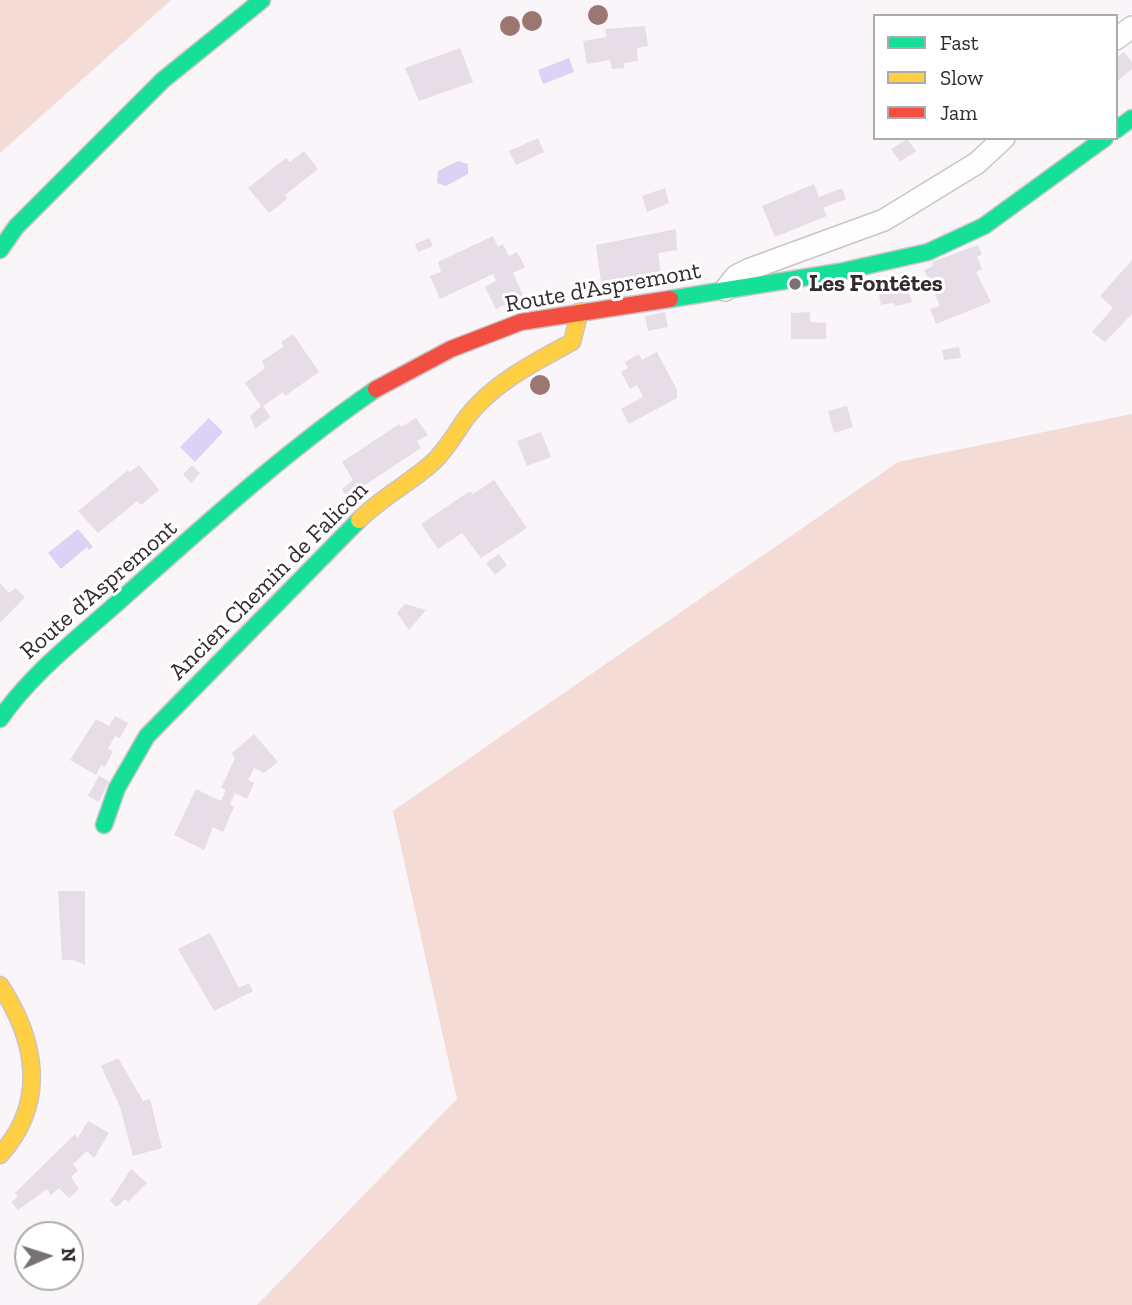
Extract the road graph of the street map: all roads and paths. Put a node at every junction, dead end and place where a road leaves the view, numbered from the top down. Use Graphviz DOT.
graph roads {
  1 [pos="262,0"];
  2 [pos="1002,140"];
  3 [pos="1102,140"];
  4 [pos="0,250"];
  5 [pos="724,290"];
  6 [pos="580,311"];
  7 [pos="0,719"];
  8 [pos="104,825"];
  9 [pos="0,985"];
  10 [pos="0,1155"];
  1 -- 4 [label="street"];
  2 -- 5 [label="street"];
  3 -- 5 [label="street, Route d'Aspremont"];
  5 -- 6 [label="street, Route d'Aspremont"];
  6 -- 7 [label="street, Route d'Aspremont"];
  6 -- 8 [label="street, Ancien Chemin de Falicon"];
  9 -- 10 [label="street"];
}
